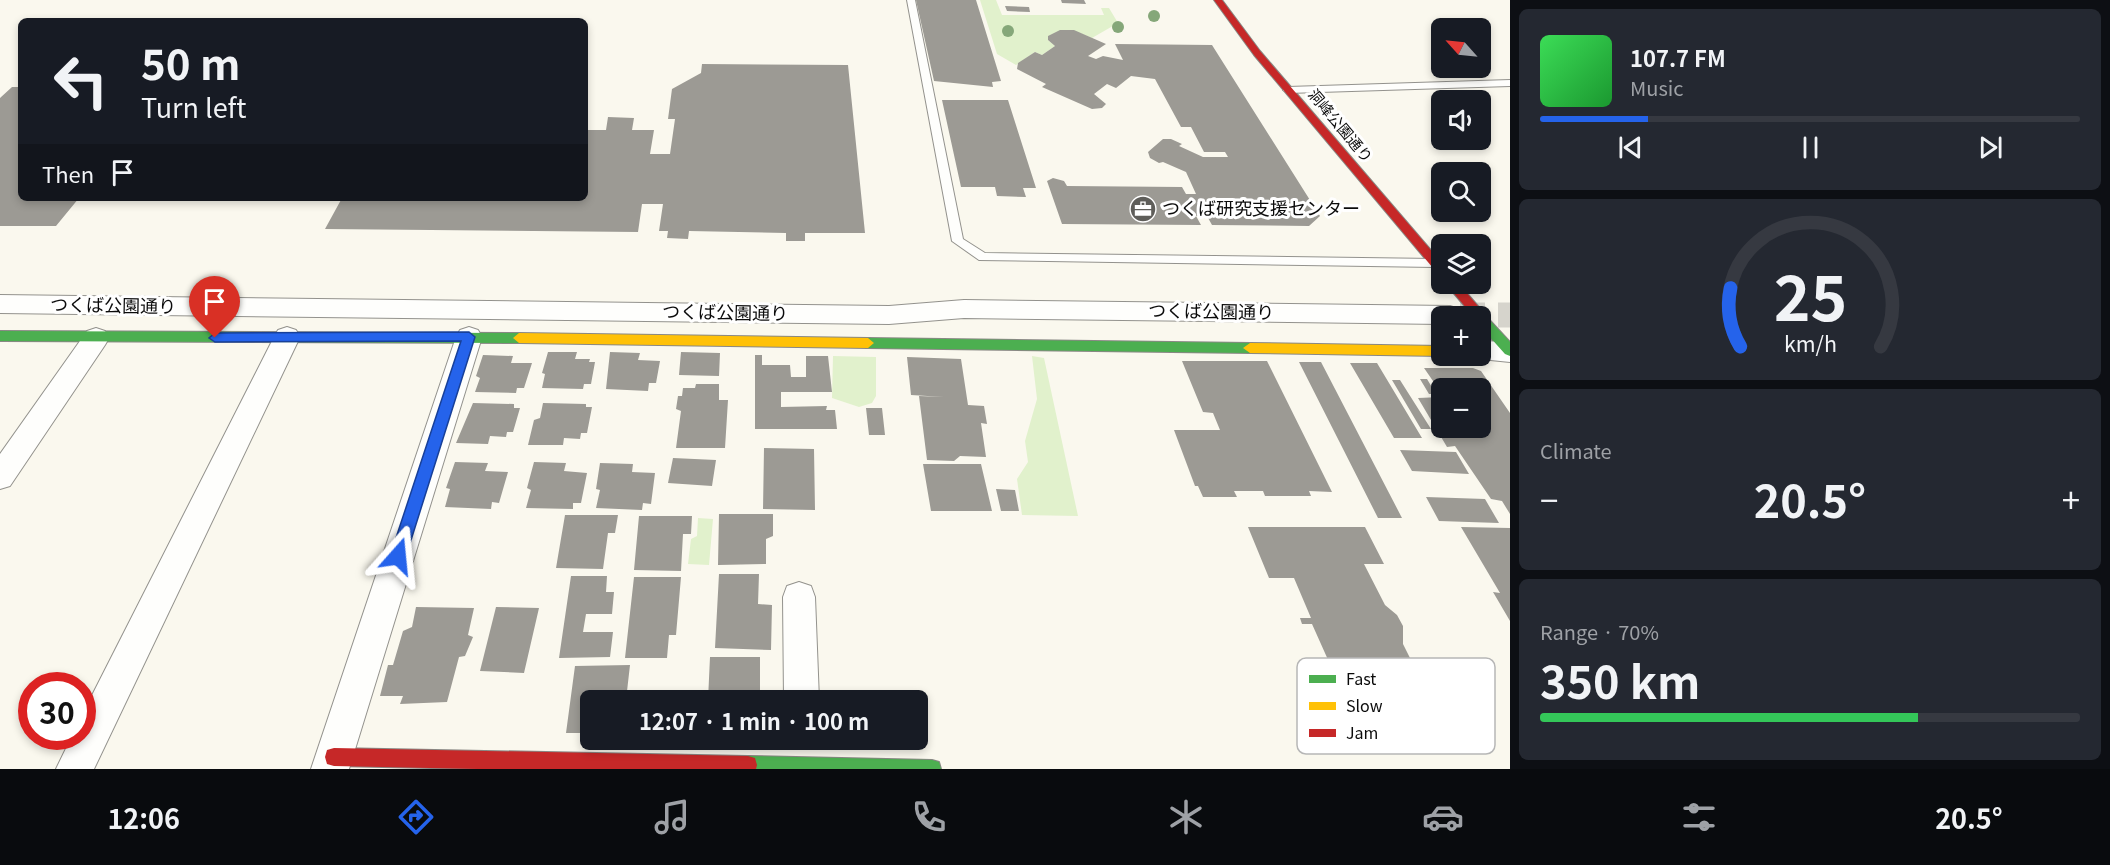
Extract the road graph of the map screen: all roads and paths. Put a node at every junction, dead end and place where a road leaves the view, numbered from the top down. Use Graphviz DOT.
graph roads {
  1 [pos="911,0"];
  2 [pos="1218,0"];
  3 [pos="1510,83"];
  4 [pos="1288,90"];
  5 [pos="1431,259"];
  6 [pos="1431,267"];
  7 [pos="1460,294"];
  8 [pos="0,304"];
  9 [pos="1471,306"];
  10 [pos="1431,315"];
  11 [pos="1491,330"];
  12 [pos="0,336"];
  13 [pos="287,337"];
  14 [pos="469,337"];
  15 [pos="96,338"];
  16 [pos="1431,351"];
  17 [pos="1491,351"];
  18 [pos="1510,352"];
  19 [pos="0,477"];
  20 [pos="799,597"];
  21 [pos="802,690"];
  22 [pos="803,753"];
  23 [pos="332,763"];
  24 [pos="75,769"];
  25 [pos="932,769"];
  1 -- 6 [label="lane"];
  2 -- 4 [label="street, 洞峰公園通り"];
  3 -- 4 [label="lane"];
  4 -- 5 [label="street, 洞峰公園通り"];
  7 -- 9 [label="street"];
  8 -- 10 [label="street, つくば公園通り"];
  11 -- 18 [label="street"];
  12 -- 15 [label="street"];
  13 -- 14 [label="street"];
  13 -- 15 [label="street"];
  13 -- 24 [label="street"];
  14 -- 16 [label="street"];
  14 -- 23 [label="street"];
  15 -- 19 [label="street"];
  17 -- 18 [label="street"];
  20 -- 21 [label="street"];
  22 -- 23 [label="street"];
  22 -- 25 [label="street"];
}
